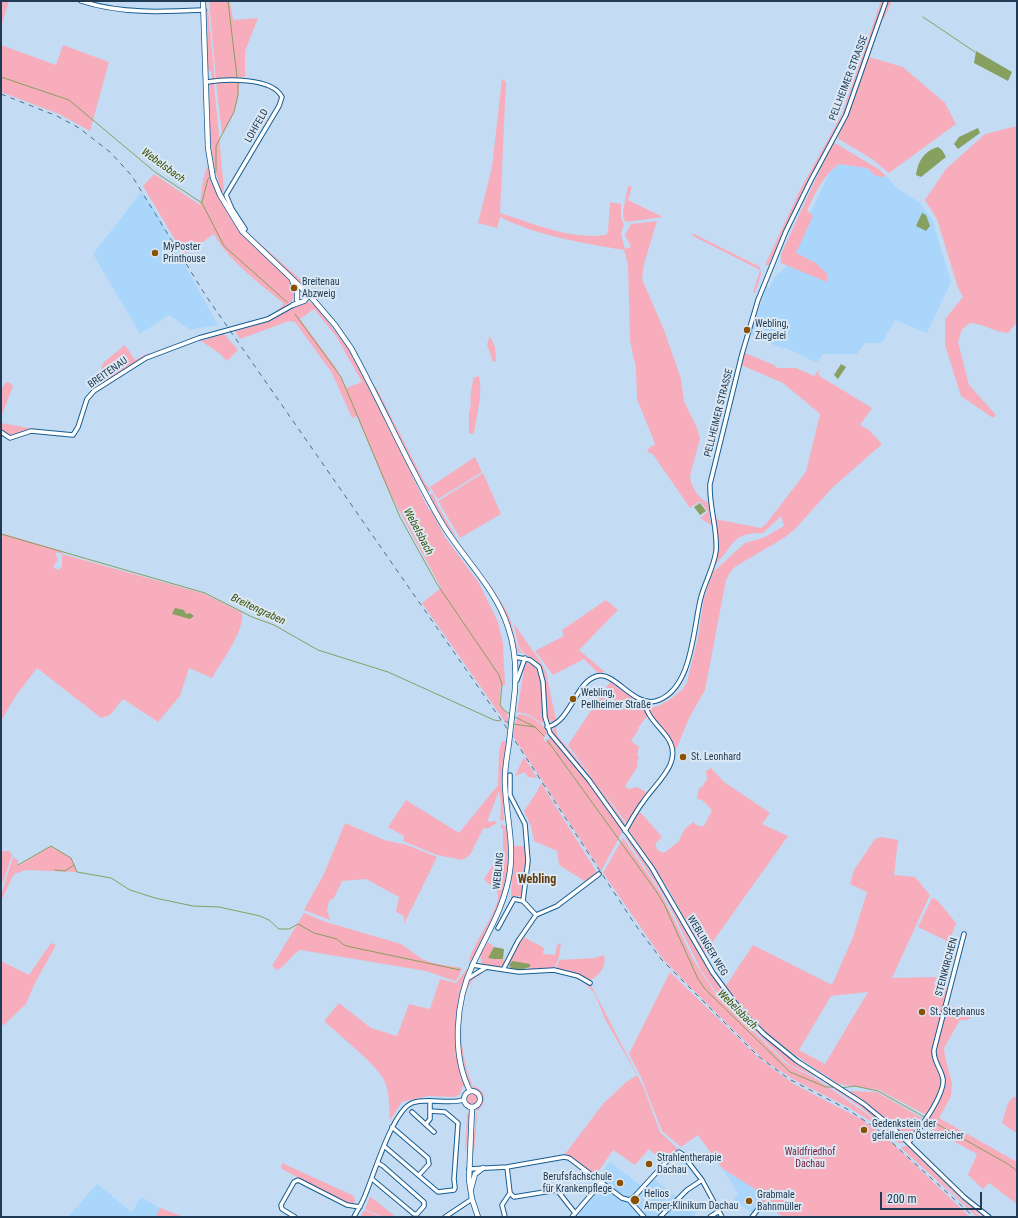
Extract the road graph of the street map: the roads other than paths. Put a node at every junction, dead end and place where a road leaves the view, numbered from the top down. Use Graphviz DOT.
graph roads {
  1 [pos="81,1"];
  2 [pos="203,1"];
  3 [pos="886,1"];
  4 [pos="204,10"];
  5 [pos="206,82"];
  6 [pos="242,231"];
  7 [pos="291,278"];
  8 [pos="308,294"];
  9 [pos="297,300"];
  10 [pos="293,305"];
  11 [pos="1,432"];
  12 [pos="515,657"];
  13 [pos="525,658"];
  14 [pos="516,681"];
  15 [pos="645,701"];
  16 [pos="547,727"];
  17 [pos="510,775"];
  18 [pos="625,831"];
  19 [pos="599,874"];
  20 [pos="523,901"];
  21 [pos="536,915"];
  22 [pos="498,928"];
  23 [pos="964,934"];
  24 [pos="472,965"];
  25 [pos="504,968"];
  26 [pos="483,969"];
  27 [pos="467,979"];
  28 [pos="590,983"];
  29 [pos="470,1091"];
  30 [pos="463,1100"];
  31 [pos="430,1101"];
  32 [pos="472,1108"];
  33 [pos="430,1111"];
  34 [pos="412,1112"];
  35 [pos="426,1124"];
  36 [pos="392,1127"];
  37 [pos="434,1132"];
  38 [pos="909,1142"];
  39 [pos="384,1146"];
  40 [pos="378,1163"];
  41 [pos="507,1167"];
  42 [pos="483,1168"];
  43 [pos="469,1169"];
  44 [pos="419,1175"];
  45 [pos="372,1179"];
  46 [pos="702,1180"];
  47 [pos="601,1183"];
  48 [pos="470,1190"];
  49 [pos="510,1193"];
  50 [pos="472,1200"];
  51 [pos="629,1200"];
  52 [pos="762,1204"];
  53 [pos="360,1207"];
  54 [pos="719,1211"];
  55 [pos="286,1212"];
  56 [pos="574,1215"];
  57 [pos="284,1217"];
  58 [pos="295,1217"];
  59 [pos="354,1217"];
  60 [pos="445,1217"];
  61 [pos="478,1217"];
  62 [pos="505,1217"];
  63 [pos="644,1217"];
  64 [pos="660,1217"];
  65 [pos="710,1217"];
  66 [pos="722,1217"];
  67 [pos="752,1217"];
  68 [pos="989,1217"];
  1 -- 4 [label="street"];
  2 -- 4 [label="main road, WEBLING"];
  3 -- 15 [label="street, PELLHEIMER STRASSE"];
  4 -- 5 [label="main road, WEBLING"];
  5 -- 6 [label="main road, WEBLING"];
  5 -- 6 [label="street, LOHFELD"];
  6 -- 7 [label="main road, WEBLING"];
  7 -- 8 [label="main road, WEBLING"];
  7 -- 9 [label="main road"];
  8 -- 9 [label="main road"];
  8 -- 10 [label="main road"];
  8 -- 12 [label="main road, WEBLING"];
  9 -- 10 [label="main road"];
  10 -- 11 [label="street, BREITENAU"];
  12 -- 13 [label="street"];
  12 -- 14 [label="main road, WEBLING"];
  13 -- 14 [label="street"];
  13 -- 16 [label="street, WEBLINGER WEG"];
  14 -- 24 [label="main road, WEBLING, bridge"];
  15 -- 16 [label="street"];
  15 -- 18 [label="street"];
  16 -- 18 [label="street, WEBLINGER WEG"];
  17 -- 20 [label="street"];
  18 -- 38 [label="street, WEBLINGER WEG"];
  19 -- 21 [label="street"];
  20 -- 21 [label="street"];
  20 -- 22 [label="street, WEBLING"];
  21 -- 25 [label="street"];
  23 -- 38 [label="street, STEINKIRCHEN"];
  24 -- 26 [label="street"];
  24 -- 27 [label="main road, WEBLING"];
  25 -- 26 [label="street"];
  25 -- 28 [label="street"];
  26 -- 27 [label="street"];
  27 -- 29 [label="main road, WEBLING"];
  29 -- 30 [label="main road"];
  29 -- 32 [label="main road"];
  30 -- 31 [label="street"];
  30 -- 32 [label="main road"];
  31 -- 33 [label="street"];
  31 -- 36 [label="street"];
  32 -- 43 [label="main road"];
  33 -- 35 [label="street"];
  33 -- 44 [label="street"];
  34 -- 35 [label="street"];
  35 -- 37 [label="street"];
  36 -- 39 [label="street"];
  36 -- 44 [label="street"];
  38 -- 68 [label="street, WEBLINGER WEG"];
  39 -- 40 [label="street"];
  39 -- 44 [label="street"];
  40 -- 45 [label="street"];
  40 -- 45 [label="street"];
  41 -- 42 [label="street"];
  41 -- 47 [label="street"];
  41 -- 49 [label="street"];
  42 -- 43 [label="street"];
  42 -- 48 [label="main road"];
  43 -- 48 [label="main road"];
  45 -- 53 [label="street"];
  46 -- 51 [label="street"];
  46 -- 54 [label="street"];
  46 -- 64 [label="street"];
  47 -- 51 [label="street"];
  47 -- 56 [label="street"];
  48 -- 50 [label="main road"];
  49 -- 56 [label="street"];
  49 -- 62 [label="street"];
  50 -- 60 [label="street"];
  50 -- 61 [label="main road"];
  51 -- 63 [label="street"];
  52 -- 67 [label="street"];
  53 -- 55 [label="street"];
  53 -- 59 [label="street"];
  54 -- 65 [label="street"];
  54 -- 66 [label="street"];
  55 -- 57 [label="street"];
  55 -- 58 [label="street"];
}
